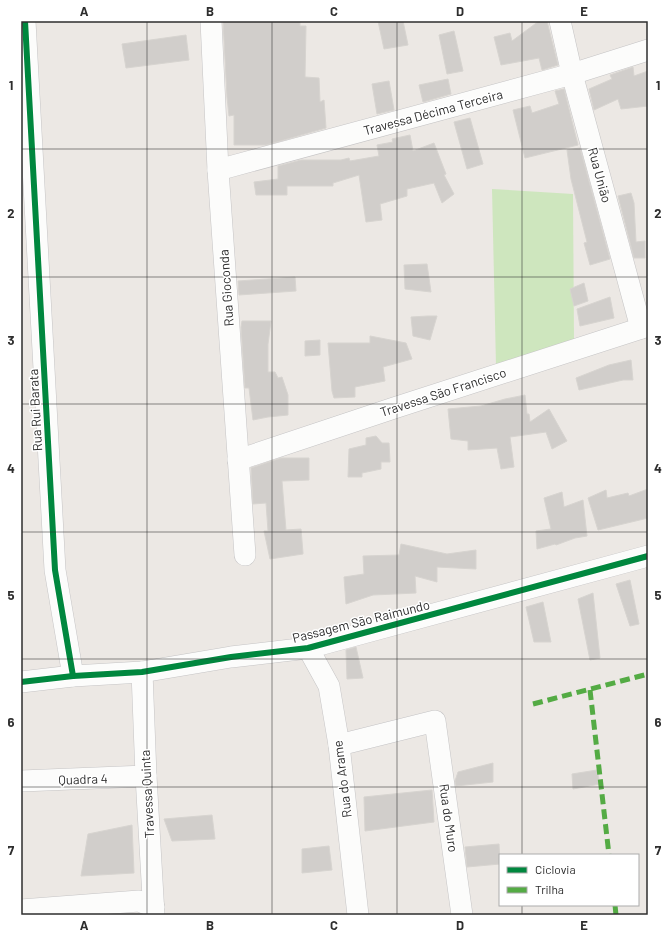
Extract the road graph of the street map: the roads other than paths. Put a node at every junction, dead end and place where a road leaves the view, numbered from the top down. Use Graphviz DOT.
graph roads {
  1 [pos="25,21"];
  2 [pos="211,21"];
  3 [pos="560,21"];
  4 [pos="648,50"];
  5 [pos="572,74"];
  6 [pos="218,170"];
  7 [pos="645,327"];
  8 [pos="238,460"];
  9 [pos="245,555"];
  10 [pos="648,556"];
  11 [pos="308,648"];
  12 [pos="142,672"];
  13 [pos="73,676"];
  14 [pos="21,682"];
  15 [pos="339,745"];
  16 [pos="146,776"];
  17 [pos="21,781"];
  18 [pos="21,910"];
  19 [pos="154,911"];
  20 [pos="358,915"];
  21 [pos="462,915"];
  1 -- 13 [label="street, Rua Rui Barata"];
  2 -- 6 [label="street, Rua Gioconda"];
  3 -- 5 [label="street, Rua União"];
  4 -- 5 [label="street, Travessa Décima Terceira"];
  5 -- 6 [label="street, Travessa Décima Terceira"];
  5 -- 7 [label="street, Rua União"];
  6 -- 8 [label="street, Rua Gioconda"];
  7 -- 8 [label="street, Travessa São Francisco"];
  8 -- 9 [label="street, Rua Gioconda"];
  10 -- 11 [label="street, Passagem São Raimundo"];
  11 -- 12 [label="street, Passagem São Raimundo"];
  11 -- 15 [label="street, Rua do Arame"];
  12 -- 13 [label="street, Passagem São Raimundo"];
  12 -- 16 [label="street, Travessa Quinta"];
  13 -- 14 [label="street, Passagem São Raimundo"];
  15 -- 20 [label="street, Rua do Arame"];
  15 -- 21 [label="street, Rua do Muro"];
  16 -- 17 [label="street, Quadra 4"];
  16 -- 19 [label="street, Travessa Quinta"];
  18 -- 19 [label="street"];
}
